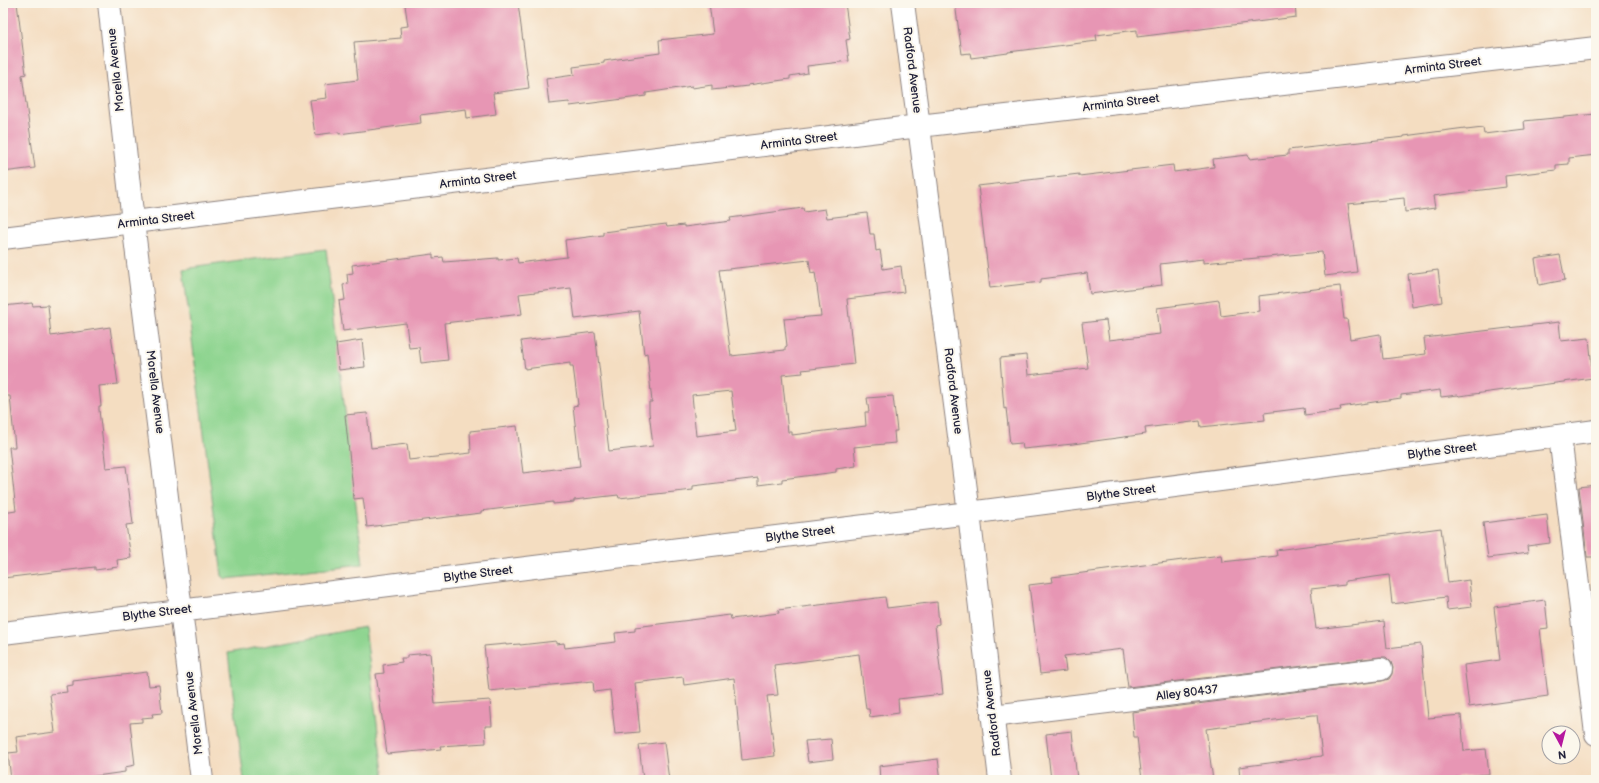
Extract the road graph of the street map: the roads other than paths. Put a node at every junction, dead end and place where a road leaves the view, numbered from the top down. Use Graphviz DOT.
graph roads {
  1 [pos="109,3"];
  2 [pos="903,3"];
  3 [pos="1596,48"];
  4 [pos="919,126"];
  5 [pos="133,222"];
  6 [pos="3,238"];
  7 [pos="1596,431"];
  8 [pos="1560,436"];
  9 [pos="969,513"];
  10 [pos="182,610"];
  11 [pos="3,633"];
  12 [pos="1381,669"];
  13 [pos="992,716"];
  14 [pos="1596,734"];
  15 [pos="202,780"];
  16 [pos="1000,780"];
  1 -- 5 [label="street, Morella Avenue"];
  2 -- 4 [label="street, Radford Avenue"];
  3 -- 4 [label="street, Arminta Street"];
  4 -- 5 [label="street, Arminta Street"];
  4 -- 9 [label="street, Radford Avenue"];
  5 -- 6 [label="street, Arminta Street"];
  5 -- 10 [label="street, Morella Avenue"];
  7 -- 8 [label="street, Blythe Street"];
  8 -- 9 [label="street, Blythe Street"];
  8 -- 14 [label="street"];
  9 -- 10 [label="street, Blythe Street"];
  9 -- 13 [label="street, Radford Avenue"];
  10 -- 11 [label="street, Blythe Street"];
  10 -- 15 [label="street, Morella Avenue"];
  12 -- 13 [label="street, Alley 80437"];
  13 -- 16 [label="street, Radford Avenue"];
}
